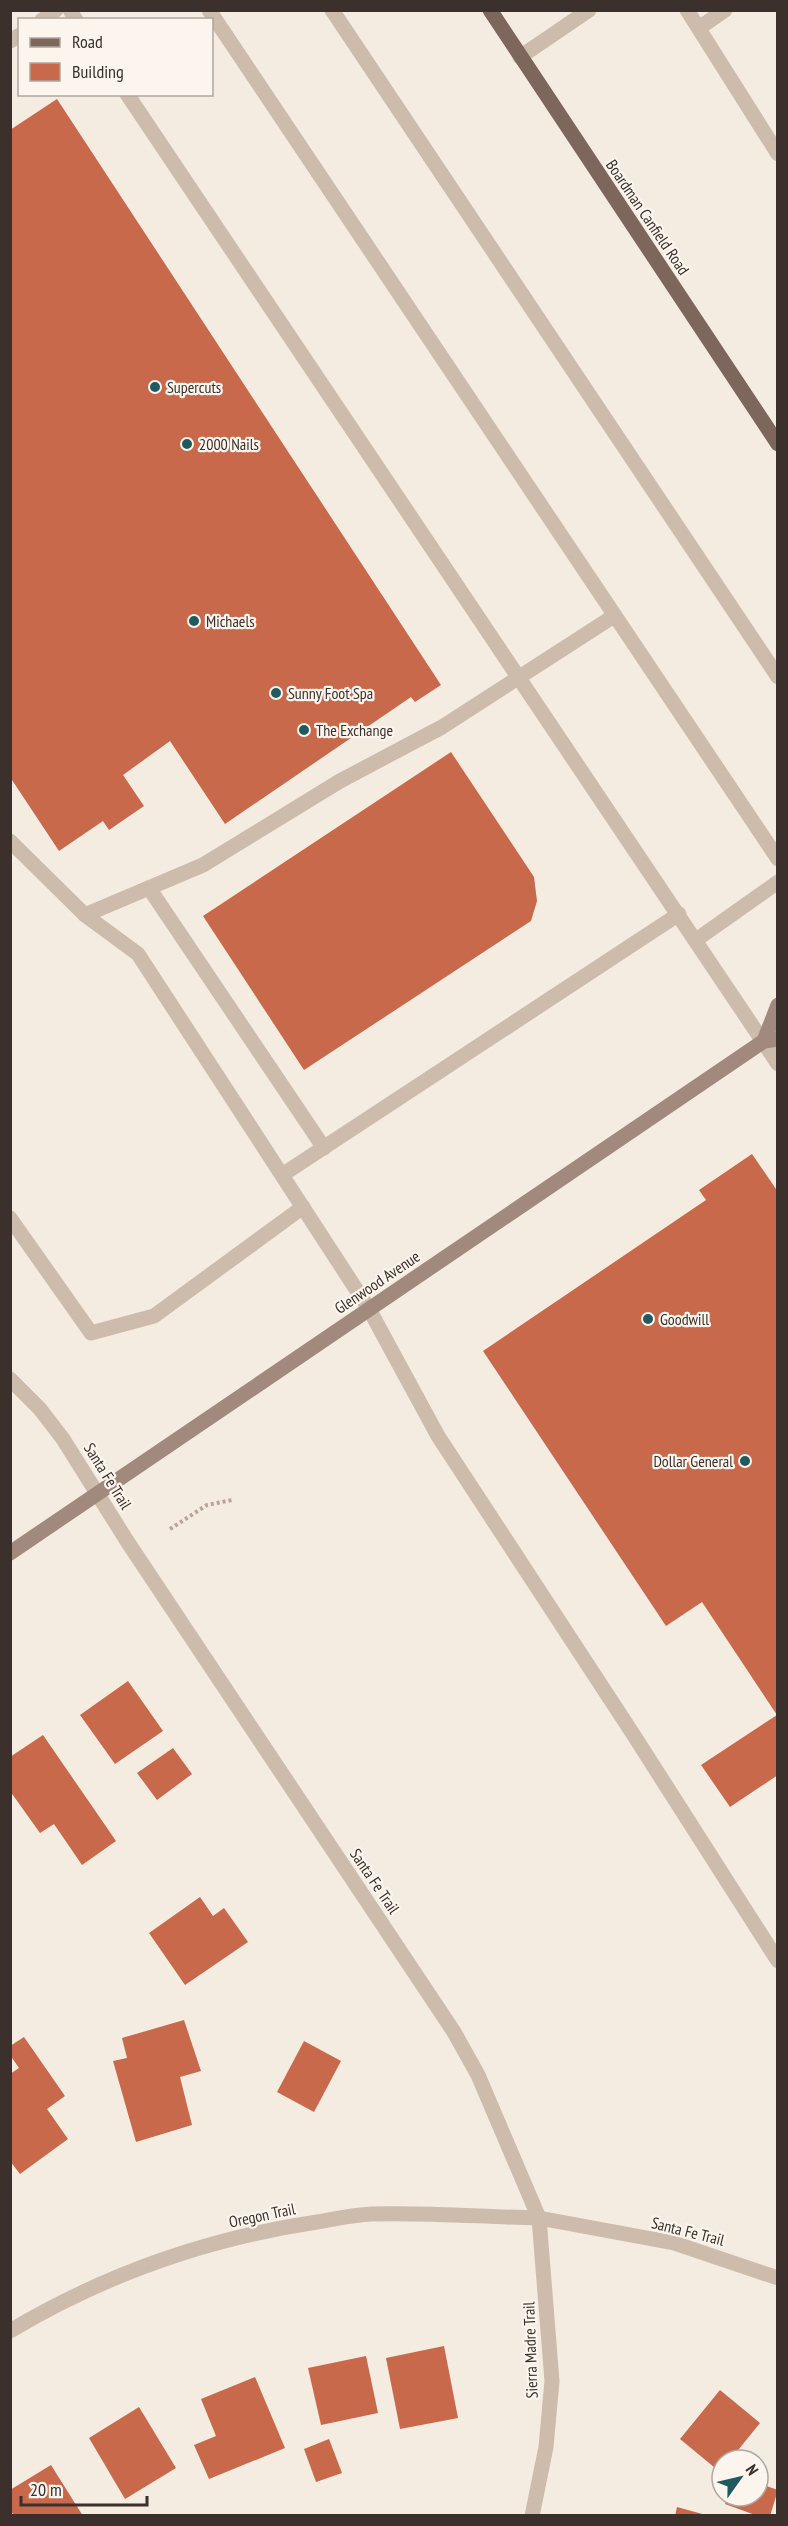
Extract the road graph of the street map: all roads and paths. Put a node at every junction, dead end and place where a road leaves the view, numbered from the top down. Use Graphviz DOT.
graph roads {
  1 [pos="209,10"];
  2 [pos="332,10"];
  3 [pos="490,10"];
  4 [pos="589,10"];
  5 [pos="687,10"];
  6 [pos="725,10"];
  7 [pos="699,28"];
  8 [pos="520,57"];
  9 [pos="128,96"];
  10 [pos="777,154"];
  11 [pos="777,444"];
  12 [pos="614,616"];
  13 [pos="777,677"];
  14 [pos="518,679"];
  15 [pos="10,841"];
  16 [pos="777,859"];
  17 [pos="777,882"];
  18 [pos="149,888"];
  19 [pos="679,914"];
  20 [pos="86,915"];
  21 [pos="696,939"];
  22 [pos="777,1005"];
  23 [pos="771,1040"];
  24 [pos="777,1064"];
  25 [pos="324,1148"];
  26 [pos="282,1175"];
  27 [pos="303,1207"];
  28 [pos="10,1218"];
  29 [pos="369,1309"];
  30 [pos="10,1379"];
  31 [pos="97,1494"];
  32 [pos="232,1500"];
  33 [pos="170,1529"];
  34 [pos="10,1552"];
  35 [pos="777,1961"];
  36 [pos="539,2218"];
  37 [pos="777,2278"];
  38 [pos="10,2331"];
  39 [pos="532,2516"];
  1 -- 12 [label="street"];
  2 -- 13 [label="street"];
  3 -- 8 [label="main road, Boardman Canfield Road"];
  4 -- 8 [label="street"];
  5 -- 7 [label="street"];
  6 -- 7 [label="street"];
  7 -- 10 [label="street"];
  8 -- 11 [label="main road, Boardman Canfield Road"];
  9 -- 14 [label="street"];
  12 -- 14 [label="street"];
  12 -- 16 [label="street"];
  14 -- 18 [label="street"];
  14 -- 19 [label="street"];
  15 -- 20 [label="street"];
  17 -- 21 [label="street"];
  18 -- 20 [label="street"];
  18 -- 25 [label="street"];
  19 -- 21 [label="street"];
  19 -- 25 [label="street"];
  20 -- 26 [label="street"];
  21 -- 23 [label="street"];
  22 -- 23 [label="street"];
  23 -- 24 [label="street"];
  23 -- 29 [label="street, Glenwood Avenue"];
  25 -- 26 [label="street"];
  26 -- 27 [label="street"];
  27 -- 28 [label="street"];
  27 -- 29 [label="street"];
  29 -- 31 [label="street, Glenwood Avenue"];
  29 -- 35 [label="street"];
  30 -- 31 [label="street, Santa Fe Trail"];
  31 -- 34 [label="street, Glenwood Avenue"];
  31 -- 36 [label="street, Santa Fe Trail"];
  32 -- 33 [label="path"];
  36 -- 37 [label="street, Santa Fe Trail"];
  36 -- 38 [label="street, Oregon Trail"];
  36 -- 39 [label="street, Sierra Madre Trail"];
}
